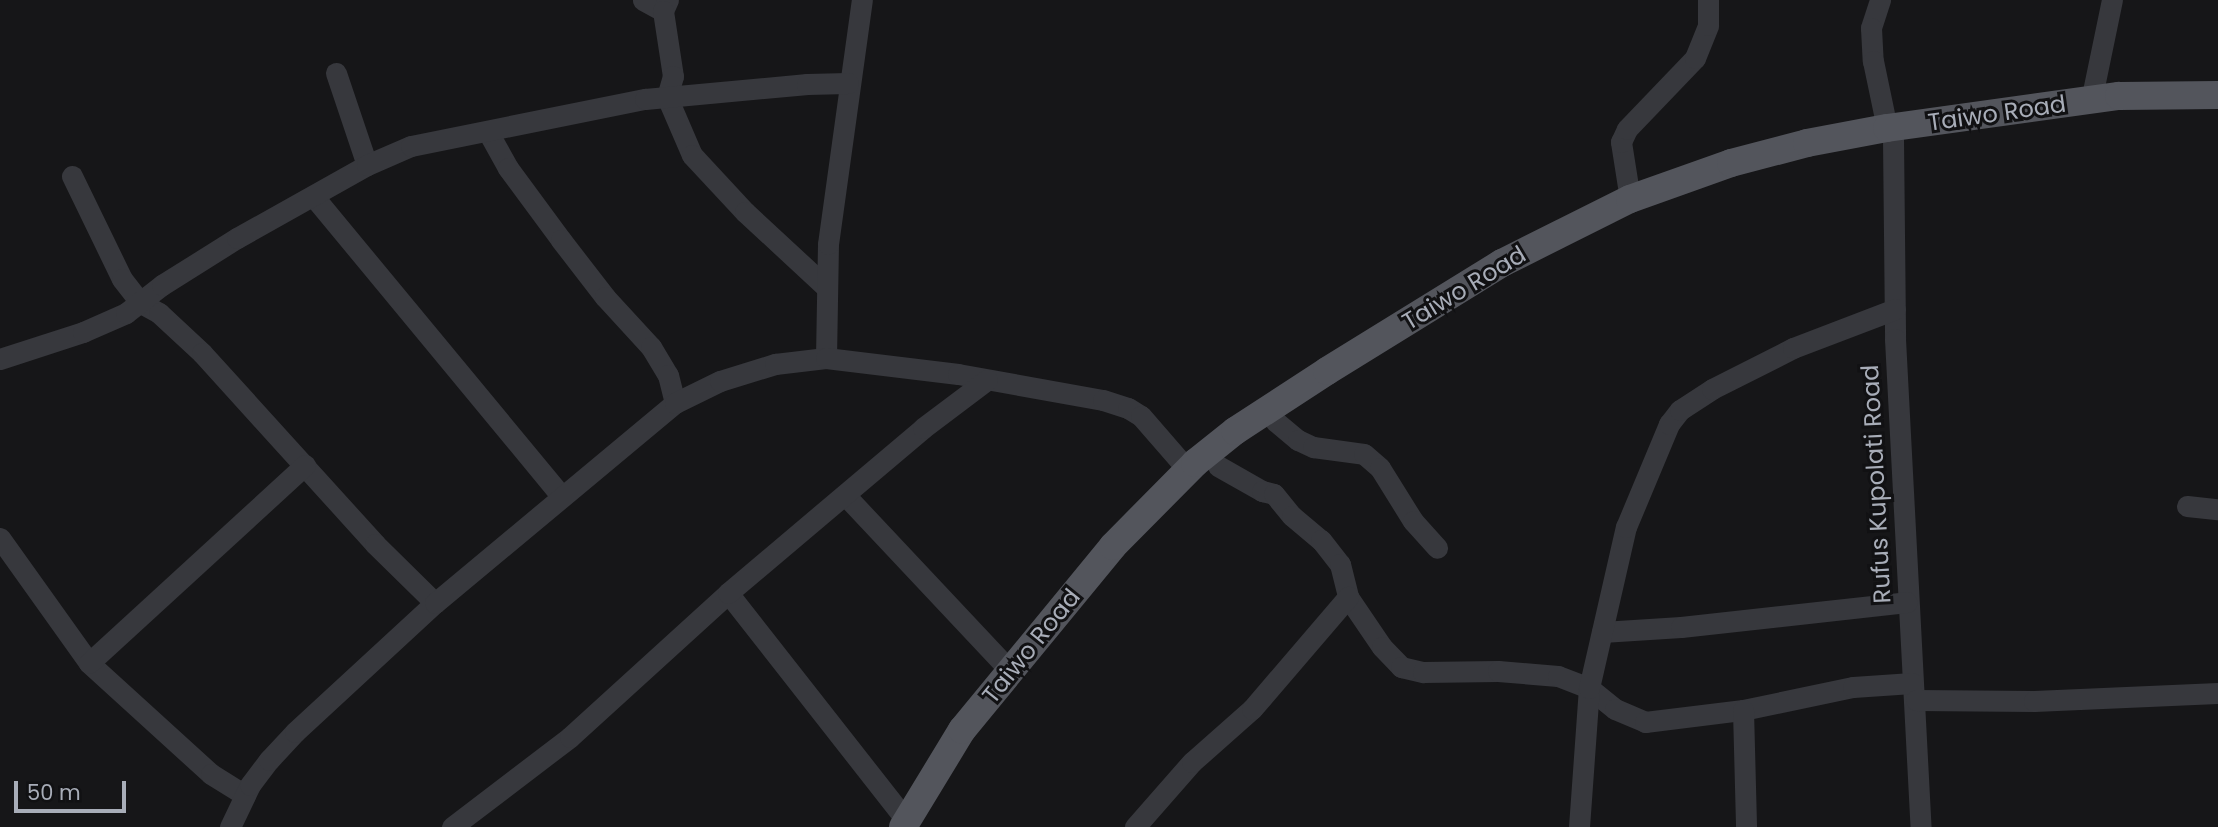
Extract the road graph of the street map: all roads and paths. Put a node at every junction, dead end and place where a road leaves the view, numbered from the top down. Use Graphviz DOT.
graph roads {
  1 [pos="643,0"];
  2 [pos="862,0"];
  3 [pos="1708,0"];
  4 [pos="1880,0"];
  5 [pos="2112,0"];
  6 [pos="665,5"];
  7 [pos="336,73"];
  8 [pos="848,83"];
  9 [pos="2218,95"];
  10 [pos="667,97"];
  11 [pos="2091,101"];
  12 [pos="2218,109"];
  13 [pos="488,132"];
  14 [pos="1890,134"];
  15 [pos="368,164"];
  16 [pos="72,176"];
  17 [pos="314,197"];
  18 [pos="1630,199"];
  19 [pos="826,287"];
  20 [pos="141,303"];
  21 [pos="1895,309"];
  22 [pos="826,358"];
  23 [pos="0,359"];
  24 [pos="987,380"];
  25 [pos="675,403"];
  26 [pos="1275,421"];
  27 [pos="305,465"];
  28 [pos="1218,466"];
  29 [pos="1188,470"];
  30 [pos="845,495"];
  31 [pos="561,496"];
  32 [pos="2187,506"];
  33 [pos="2218,509"];
  34 [pos="0,538"];
  35 [pos="1437,548"];
  36 [pos="728,593"];
  37 [pos="1348,597"];
  38 [pos="1907,602"];
  39 [pos="435,603"];
  40 [pos="1602,632"];
  41 [pos="89,663"];
  42 [pos="1010,671"];
  43 [pos="1589,688"];
  44 [pos="1914,691"];
  45 [pos="2218,694"];
  46 [pos="1743,710"];
  47 [pos="245,795"];
  48 [pos="910,825"];
  49 [pos="230,827"];
  50 [pos="452,827"];
  51 [pos="1135,827"];
  52 [pos="1579,827"];
  53 [pos="1746,827"];
  54 [pos="1921,827"];
  1 -- 6 [label="street"];
  2 -- 8 [label="street"];
  3 -- 18 [label="street"];
  4 -- 14 [label="street, Rufus Kupolati Road"];
  5 -- 11 [label="street"];
  6 -- 10 [label="street"];
  7 -- 15 [label="street"];
  8 -- 10 [label="street"];
  8 -- 19 [label="street"];
  9 -- 11 [label="main road, Taiwo Road"];
  10 -- 13 [label="street"];
  10 -- 19 [label="street"];
  11 -- 14 [label="main road, Taiwo Road"];
  12 -- 14 [label="main road, Taiwo Road"];
  13 -- 15 [label="street"];
  13 -- 25 [label="street"];
  14 -- 18 [label="main road, Taiwo Road"];
  14 -- 21 [label="street, Rufus Kupolati Road"];
  14 -- 26 [label="main road, Taiwo Road"];
  15 -- 17 [label="street"];
  16 -- 20 [label="street"];
  17 -- 20 [label="street"];
  17 -- 31 [label="street"];
  18 -- 29 [label="main road, Taiwo Road"];
  19 -- 22 [label="street"];
  20 -- 23 [label="street"];
  20 -- 27 [label="street"];
  21 -- 38 [label="street, Rufus Kupolati Road"];
  21 -- 40 [label="street"];
  22 -- 24 [label="street"];
  22 -- 25 [label="street"];
  24 -- 29 [label="street"];
  24 -- 30 [label="street"];
  25 -- 31 [label="street"];
  26 -- 28 [label="main road, Taiwo Road"];
  26 -- 35 [label="street"];
  27 -- 39 [label="street"];
  27 -- 41 [label="street"];
  28 -- 37 [label="street"];
  28 -- 48 [label="main road, Taiwo Road"];
  29 -- 42 [label="main road, Taiwo Road"];
  30 -- 36 [label="street"];
  30 -- 42 [label="street"];
  31 -- 39 [label="street"];
  32 -- 33 [label="street"];
  34 -- 41 [label="street"];
  36 -- 48 [label="street"];
  36 -- 50 [label="street"];
  37 -- 43 [label="street"];
  37 -- 51 [label="street"];
  38 -- 40 [label="street"];
  38 -- 44 [label="street, Rufus Kupolati Road"];
  39 -- 47 [label="street"];
  40 -- 43 [label="street"];
  41 -- 47 [label="street"];
  42 -- 48 [label="main road, Taiwo Road"];
  43 -- 46 [label="street"];
  43 -- 52 [label="street"];
  44 -- 45 [label="street"];
  44 -- 46 [label="street"];
  44 -- 54 [label="street, Rufus Kupolati Road"];
  46 -- 53 [label="street"];
  47 -- 49 [label="street"];
}
